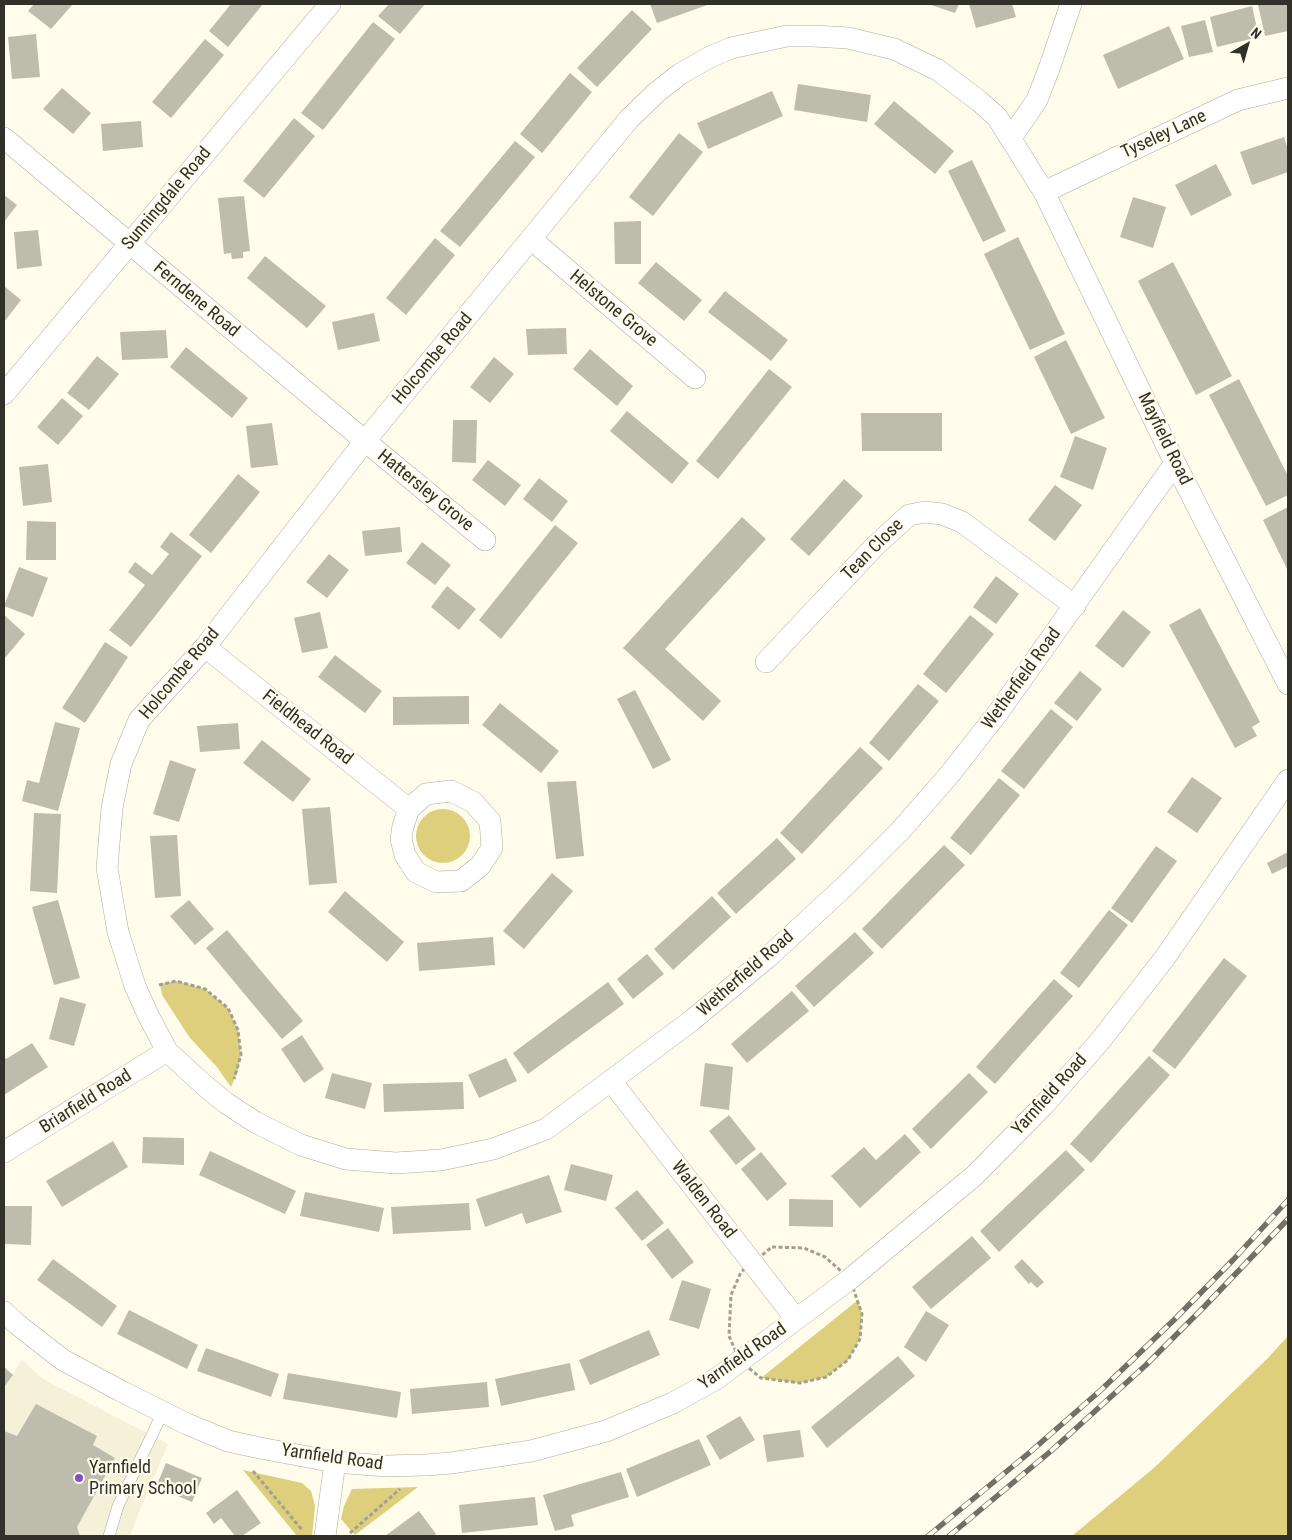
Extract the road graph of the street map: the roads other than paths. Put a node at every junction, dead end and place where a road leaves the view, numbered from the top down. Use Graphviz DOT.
graph roads {
  1 [pos="330,4"];
  2 [pos="1071,4"];
  3 [pos="1288,88"];
  4 [pos="4,138"];
  5 [pos="1012,138"];
  6 [pos="1044,192"];
  7 [pos="532,240"];
  8 [pos="130,245"];
  9 [pos="696,378"];
  10 [pos="4,394"];
  11 [pos="365,441"];
  12 [pos="1175,463"];
  13 [pos="486,540"];
  14 [pos="1075,606"];
  15 [pos="205,647"];
  16 [pos="766,662"];
  17 [pos="1288,684"];
  18 [pos="1288,780"];
  19 [pos="409,809"];
  20 [pos="168,1051"];
  21 [pos="611,1082"];
  22 [pos="4,1152"];
  23 [pos="4,1312"];
  24 [pos="796,1319"];
  25 [pos="163,1412"];
  26 [pos="335,1462"];
  27 [pos="109,1536"];
  28 [pos="325,1536"];
  1 -- 8 [label="street, Sunningdale Road"];
  2 -- 5 [label="street"];
  3 -- 6 [label="street, Tyseley Lane"];
  4 -- 8 [label="street, Ferndene Road"];
  5 -- 6 [label="street, Holcombe Road"];
  5 -- 7 [label="street, Holcombe Road"];
  6 -- 12 [label="street, Mayfield Road"];
  7 -- 9 [label="street, Helstone Grove"];
  7 -- 11 [label="street, Holcombe Road"];
  8 -- 10 [label="street, Sunningdale Road"];
  8 -- 11 [label="street, Ferndene Road"];
  11 -- 13 [label="street, Hattersley Grove"];
  11 -- 15 [label="street, Holcombe Road"];
  12 -- 14 [label="street, Wetherfield Road"];
  12 -- 17 [label="street, Mayfield Road"];
  14 -- 16 [label="street, Tean Close"];
  14 -- 21 [label="street, Wetherfield Road"];
  15 -- 19 [label="street, Fieldhead Road"];
  15 -- 20 [label="street, Holcombe Road"];
  18 -- 24 [label="street, Yarnfield Road"];
  19 -- 19 [label="street"];
  20 -- 21 [label="street, Wetherfield Road"];
  20 -- 22 [label="street, Briarfield Road"];
  21 -- 24 [label="street, Walden Road"];
  23 -- 25 [label="street, Yarnfield Road"];
  24 -- 26 [label="street, Yarnfield Road"];
  25 -- 26 [label="street, Yarnfield Road"];
  25 -- 27 [label="lane"];
  26 -- 28 [label="street"];
}
